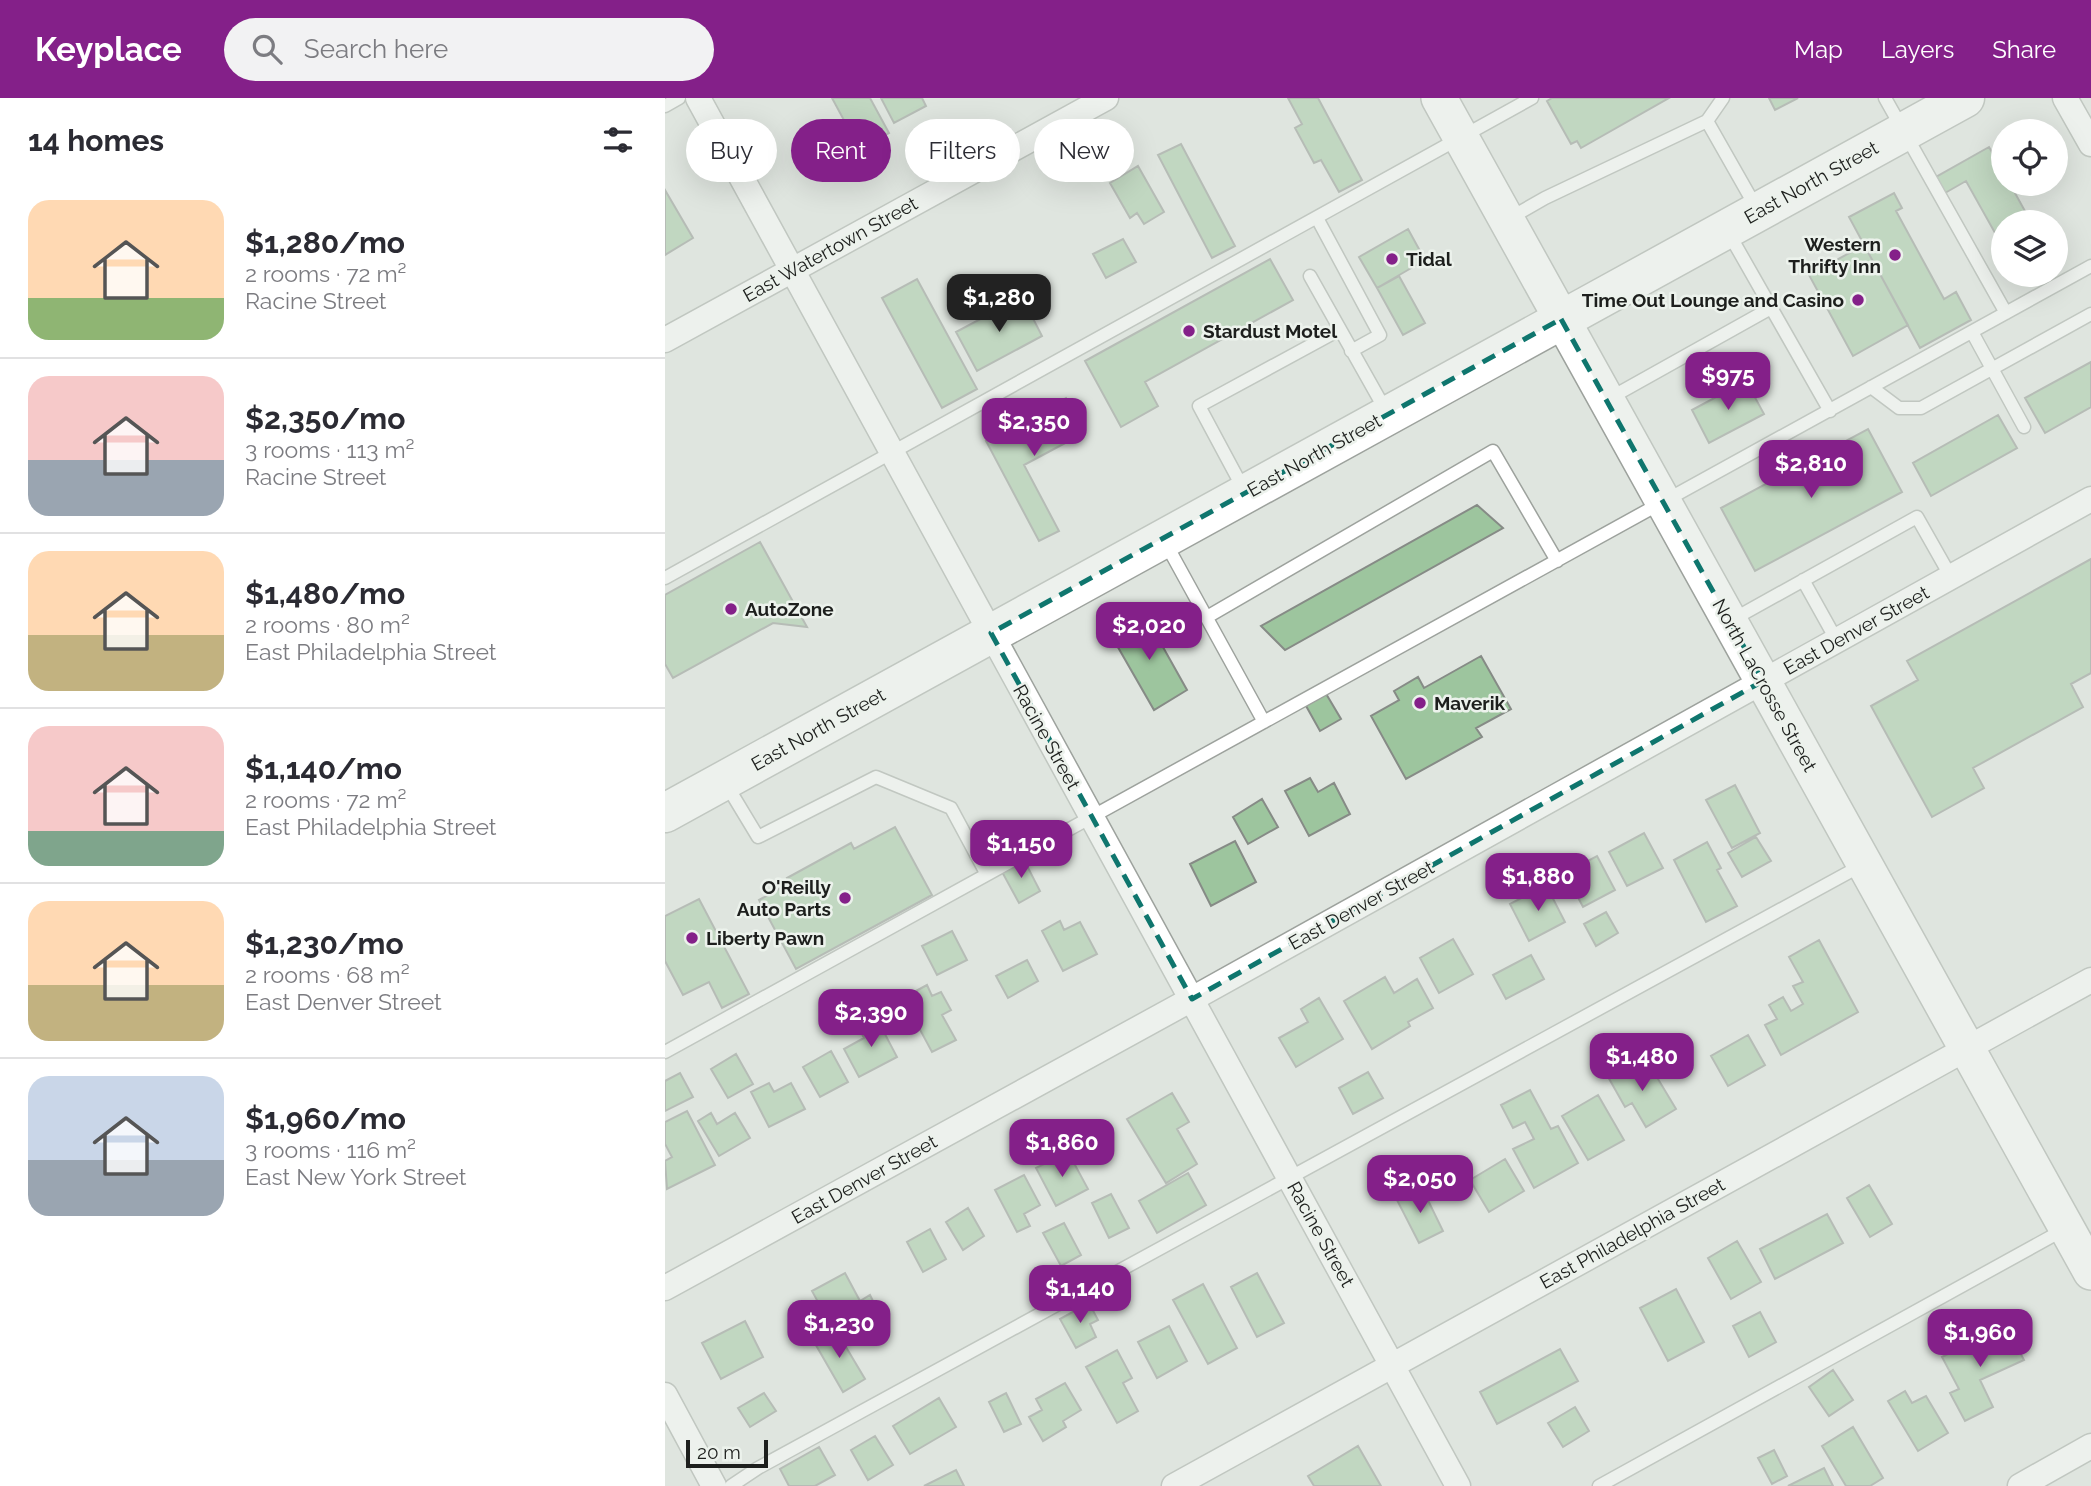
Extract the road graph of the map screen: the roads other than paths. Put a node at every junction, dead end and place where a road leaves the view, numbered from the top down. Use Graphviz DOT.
graph roads {
  1 [pos="680,98"];
  2 [pos="698,98"];
  3 [pos="1105,98"];
  4 [pos="1439,98"];
  5 [pos="1532,98"];
  6 [pos="1723,98"];
  7 [pos="1885,98"];
  8 [pos="1965,98"];
  9 [pos="2065,98"];
  10 [pos="665,106"];
  11 [pos="1707,121"];
  12 [pos="1903,132"];
  13 [pos="1459,139"];
  14 [pos="2091,144"];
  15 [pos="1317,218"];
  16 [pos="1507,220"];
  17 [pos="1742,220"];
  18 [pos="2091,267"];
  19 [pos="792,270"];
  20 [pos="1310,276"];
  21 [pos="1771,308"];
  22 [pos="2006,313"];
  23 [pos="2091,314"];
  24 [pos="1562,318"];
  25 [pos="1339,330"];
  26 [pos="1972,332"];
  27 [pos="665,340"];
  28 [pos="1351,351"];
  29 [pos="1992,369"];
  30 [pos="1871,387"];
  31 [pos="1607,400"];
  32 [pos="1830,411"];
  33 [pos="1387,415"];
  34 [pos="2024,427"];
  35 [pos="891,452"];
  36 [pos="1245,493"];
  37 [pos="2091,499"];
  38 [pos="1664,503"];
  39 [pos="1163,538"];
  40 [pos="1557,561"];
  41 [pos="1951,577"];
  42 [pos="665,578"];
  43 [pos="1803,580"];
  44 [pos="1207,617"];
  45 [pos="1730,621"];
  46 [pos="991,634"];
  47 [pos="1837,641"];
  48 [pos="1763,681"];
  49 [pos="1264,722"];
  50 [pos="724,781"];
  51 [pos="665,813"];
  52 [pos="1091,816"];
  53 [pos="1864,864"];
  54 [pos="986,873"];
  55 [pos="2091,980"];
  56 [pos="1192,999"];
  57 [pos="1967,1049"];
  58 [pos="665,1052"];
  59 [pos="1290,1176"];
  60 [pos="2066,1228"];
  61 [pos="2091,1272"];
  62 [pos="665,1288"];
  63 [pos="1393,1365"];
  64 [pos="665,1395"];
  65 [pos="2091,1446"];
  66 [pos="714,1486"];
  67 [pos="731,1486"];
  68 [pos="1174,1486"];
  69 [pos="1458,1486"];
  70 [pos="1599,1486"];
  71 [pos="2020,1486"];
  1 -- 10 [label="lane"];
  2 -- 19 [label="street, Racine Street"];
  3 -- 19 [label="street, East Watertown Street"];
  4 -- 13 [label="main road, North LaCrosse Street"];
  5 -- 13 [label="lane"];
  6 -- 11 [label="lane"];
  7 -- 12 [label="lane"];
  8 -- 12 [label="main road, East North Street"];
  9 -- 14 [label="street"];
  11 -- 16 [label="lane"];
  11 -- 17 [label="lane"];
  12 -- 17 [label="main road, East North Street"];
  12 -- 22 [label="lane"];
  13 -- 15 [label="lane"];
  13 -- 16 [label="main road, North LaCrosse Street"];
  15 -- 28 [label="lane"];
  15 -- 35 [label="lane"];
  16 -- 24 [label="main road, North LaCrosse Street"];
  17 -- 21 [label="lane"];
  17 -- 24 [label="main road, East North Street"];
  18 -- 22 [label="lane"];
  19 -- 27 [label="street, East Watertown Street"];
  19 -- 35 [label="street, Racine Street"];
  20 -- 25 [label="lane"];
  21 -- 31 [label="lane"];
  21 -- 32 [label="lane"];
  22 -- 26 [label="lane"];
  23 -- 29 [label="lane"];
  24 -- 31 [label="main road, North LaCrosse Street"];
  24 -- 33 [label="main road, East North Street"];
  25 -- 28 [label="lane"];
  25 -- 36 [label="lane"];
  26 -- 29 [label="lane"];
  26 -- 30 [label="lane"];
  28 -- 33 [label="lane"];
  29 -- 30 [label="lane"];
  29 -- 34 [label="lane"];
  30 -- 32 [label="lane"];
  31 -- 38 [label="main road, North LaCrosse Street"];
  32 -- 38 [label="lane"];
  33 -- 36 [label="main road, East North Street"];
  35 -- 42 [label="lane"];
  35 -- 46 [label="street, Racine Street"];
  36 -- 39 [label="main road, East North Street"];
  37 -- 41 [label="street, East Denver Street"];
  38 -- 40 [label="lane"];
  38 -- 45 [label="main road, North LaCrosse Street"];
  39 -- 44 [label="lane"];
  39 -- 46 [label="main road, East North Street"];
  40 -- 44 [label="lane"];
  40 -- 49 [label="lane"];
  41 -- 43 [label="lane"];
  41 -- 47 [label="street, East Denver Street"];
  43 -- 45 [label="lane"];
  43 -- 47 [label="lane"];
  44 -- 49 [label="lane"];
  45 -- 48 [label="main road, North LaCrosse Street"];
  46 -- 50 [label="main road, East North Street"];
  46 -- 52 [label="street, Racine Street"];
  47 -- 48 [label="street, East Denver Street"];
  48 -- 53 [label="main road, North LaCrosse Street"];
  48 -- 56 [label="street, East Denver Street"];
  49 -- 52 [label="lane"];
  50 -- 51 [label="main road, East North Street"];
  50 -- 54 [label="lane"];
  52 -- 54 [label="lane"];
  52 -- 56 [label="street, Racine Street"];
  53 -- 57 [label="main road, North LaCrosse Street"];
  53 -- 59 [label="lane"];
  54 -- 58 [label="lane"];
  55 -- 57 [label="street, East Philadelphia Street"];
  56 -- 59 [label="street, Racine Street"];
  56 -- 62 [label="street, East Denver Street"];
  57 -- 60 [label="main road, North LaCrosse Street"];
  57 -- 63 [label="street, East Philadelphia Street"];
  59 -- 63 [label="street, Racine Street"];
  59 -- 67 [label="lane"];
  60 -- 61 [label="main road, North LaCrosse Street"];
  60 -- 70 [label="lane"];
  63 -- 68 [label="street, East Philadelphia Street"];
  63 -- 69 [label="street, Racine Street"];
  64 -- 66 [label="street"];
  65 -- 71 [label="street"];
}
